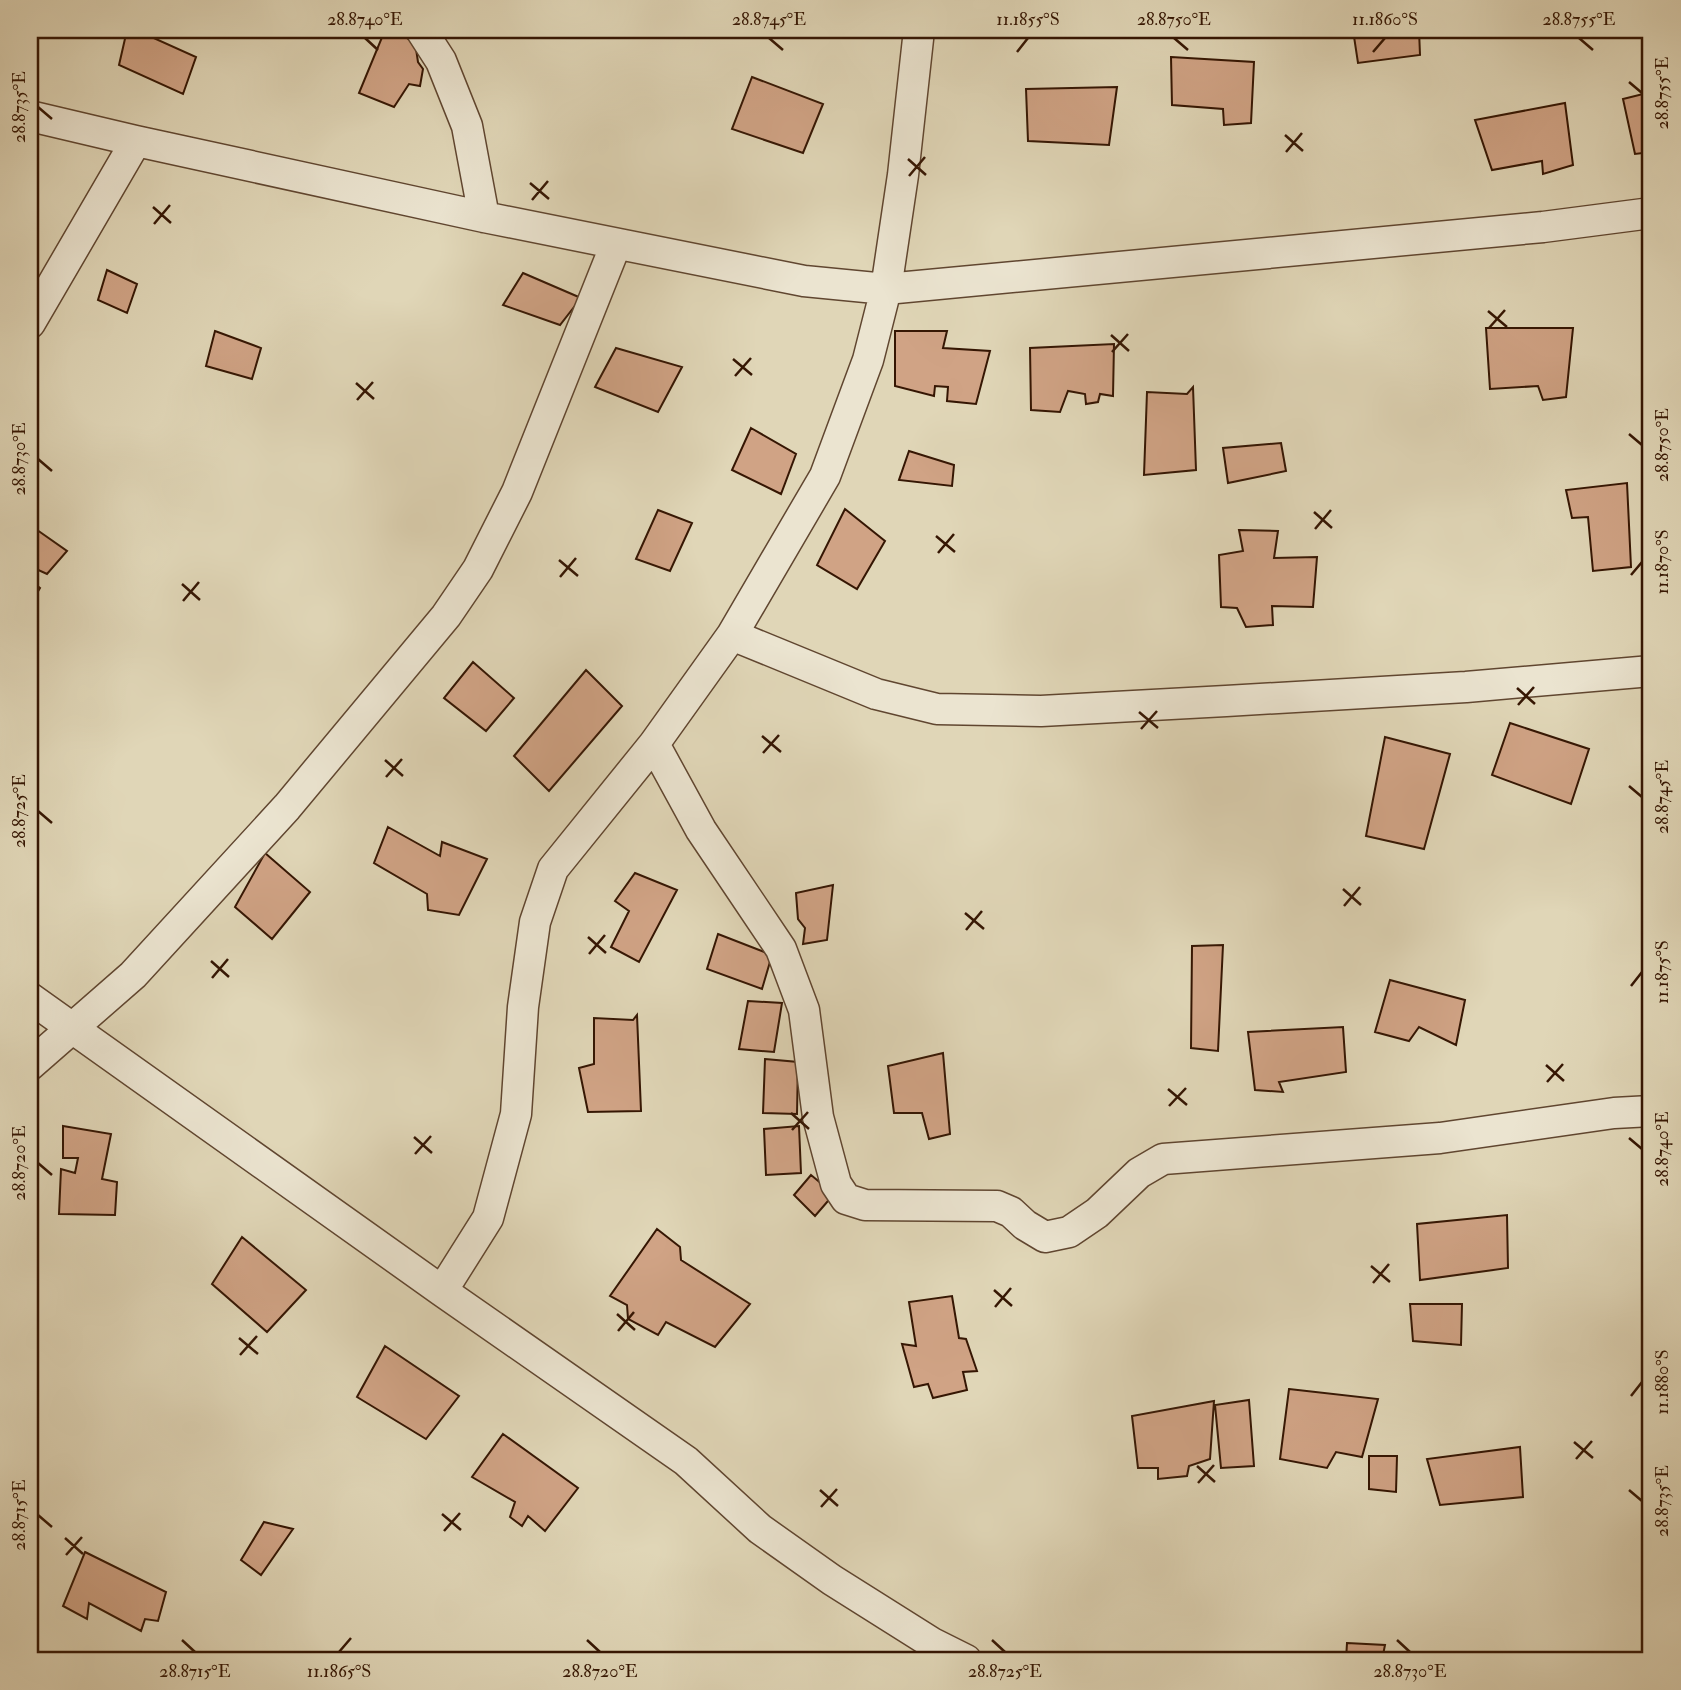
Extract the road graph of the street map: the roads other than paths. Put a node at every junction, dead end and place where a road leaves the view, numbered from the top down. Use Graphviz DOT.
graph roads {
  1 [pos="421,30"];
  2 [pos="919,30"];
  3 [pos="30,116"];
  4 [pos="136,141"];
  5 [pos="1651,213"];
  6 [pos="484,217"];
  7 [pos="616,244"];
  8 [pos="886,289"];
  9 [pos="30,323"];
  10 [pos="732,635"];
  11 [pos="1651,671"];
  12 [pos="654,744"];
  13 [pos="30,998"];
  14 [pos="71,1029"];
  15 [pos="30,1065"];
  16 [pos="1651,1111"];
  17 [pos="442,1290"];
  18 [pos="966,1660"];
  1 -- 6 [label="street"];
  2 -- 8 [label="street"];
  3 -- 4 [label="street"];
  4 -- 6 [label="street"];
  4 -- 9 [label="street"];
  5 -- 8 [label="street"];
  6 -- 7 [label="street"];
  7 -- 8 [label="street"];
  7 -- 14 [label="street"];
  8 -- 10 [label="street"];
  10 -- 11 [label="street"];
  10 -- 12 [label="street"];
  12 -- 16 [label="street"];
  12 -- 17 [label="street"];
  13 -- 14 [label="street"];
  14 -- 15 [label="street"];
  14 -- 17 [label="street"];
  17 -- 18 [label="street"];
}
